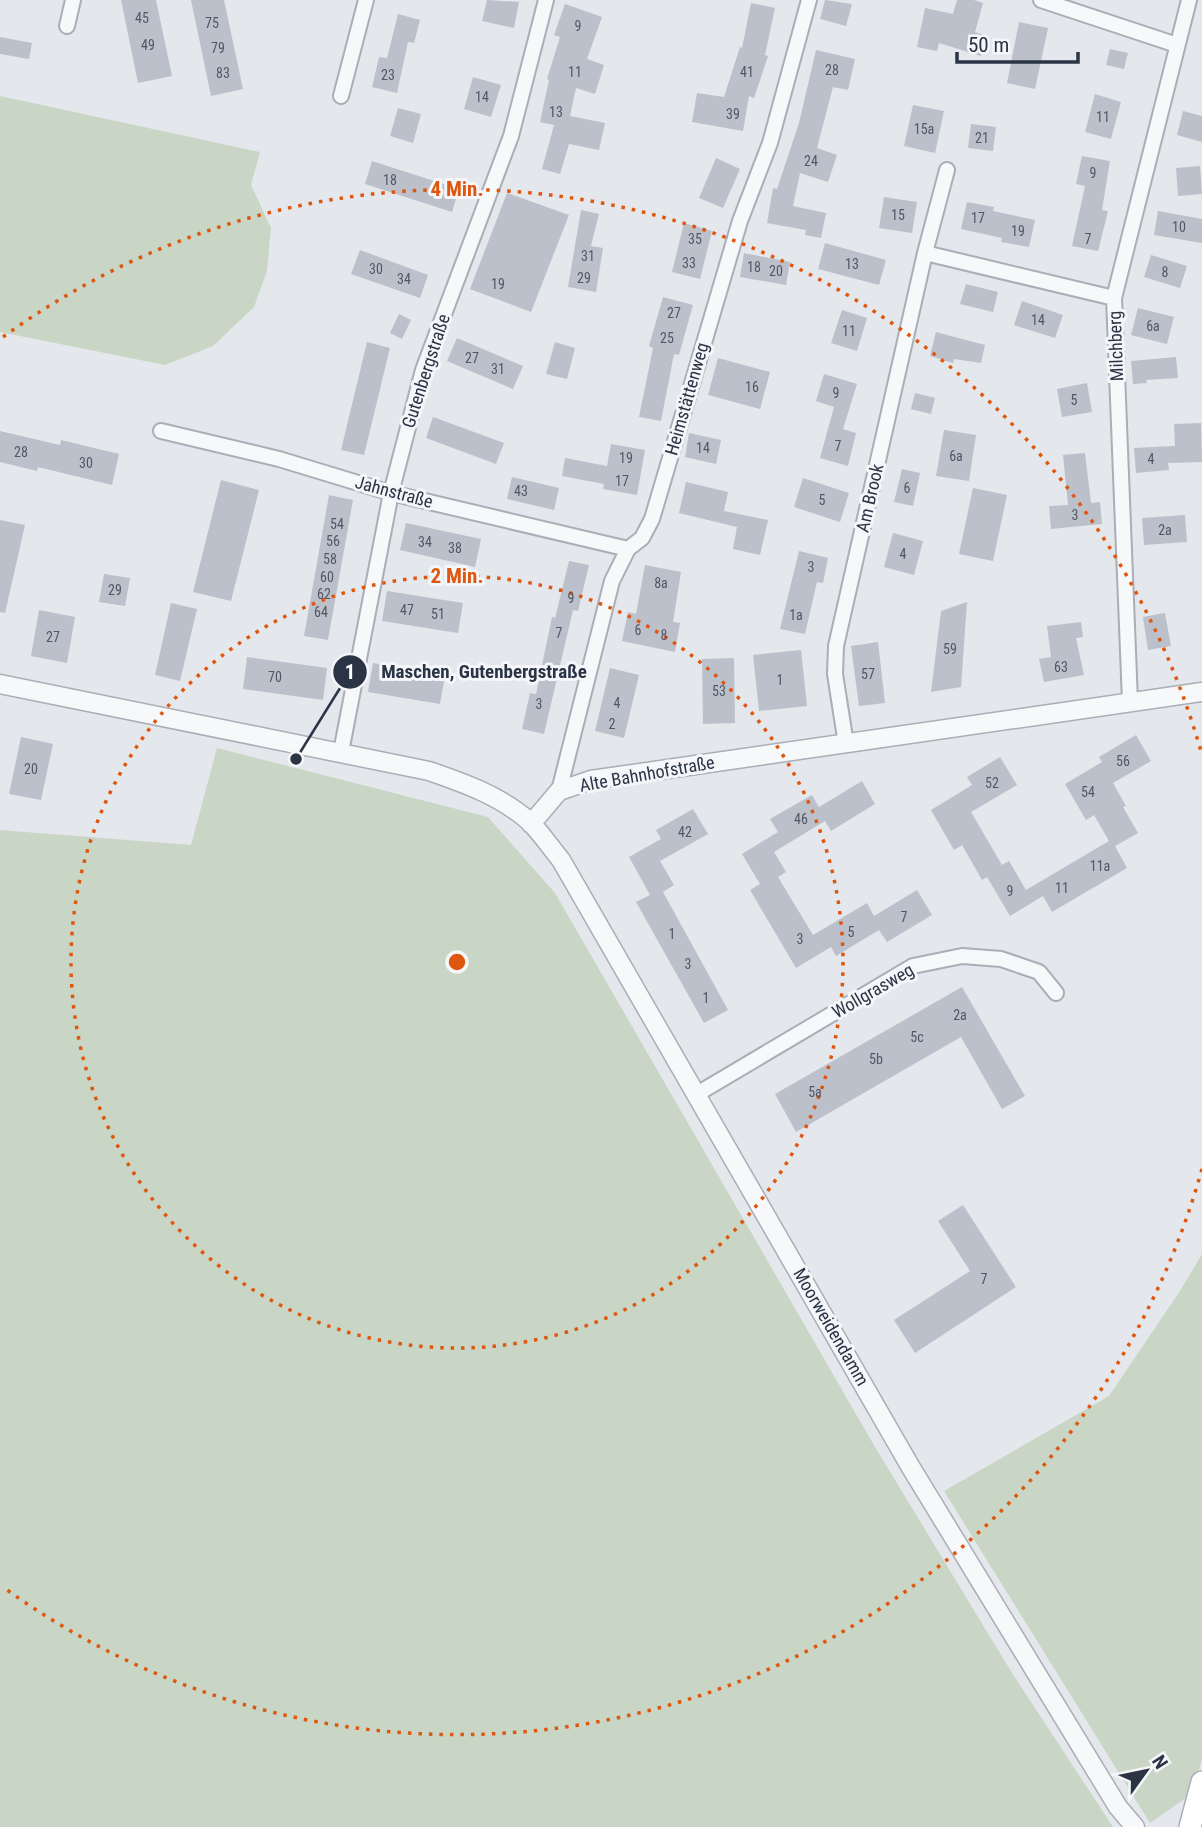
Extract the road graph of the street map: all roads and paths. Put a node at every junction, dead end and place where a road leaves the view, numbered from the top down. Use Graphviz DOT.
graph roads {
  1 [pos="73,0"];
  2 [pos="366,0"];
  3 [pos="546,0"];
  4 [pos="809,0"];
  5 [pos="1041,0"];
  6 [pos="1189,0"];
  7 [pos="67,26"];
  8 [pos="1177,45"];
  9 [pos="341,96"];
  10 [pos="947,170"];
  11 [pos="925,253"];
  12 [pos="1114,298"];
  13 [pos="161,430"];
  14 [pos="391,493"];
  15 [pos="628,550"];
  16 [pos="0,684"];
  17 [pos="1202,692"];
  18 [pos="1130,702"];
  19 [pos="846,744"];
  20 [pos="341,752"];
  21 [pos="559,791"];
  22 [pos="531,824"];
  23 [pos="1056,993"];
  24 [pos="697,1094"];
  25 [pos="1202,1782"];
  26 [pos="1135,1827"];
  27 [pos="1189,1827"];
  1 -- 7 [label="street"];
  2 -- 9 [label="street"];
  3 -- 14 [label="street, Gutenbergstraße"];
  4 -- 15 [label="street, Heimstättenweg"];
  5 -- 8 [label="street"];
  6 -- 8 [label="street, Milchberg"];
  8 -- 12 [label="street, Milchberg"];
  10 -- 11 [label="street, Am Brook"];
  11 -- 12 [label="street"];
  11 -- 19 [label="street, Am Brook"];
  12 -- 18 [label="street, Milchberg"];
  13 -- 14 [label="street, Jahnstraße"];
  14 -- 15 [label="street, Jahnstraße"];
  14 -- 20 [label="street, Gutenbergstraße"];
  15 -- 21 [label="street, Heimstättenweg"];
  16 -- 20 [label="street"];
  17 -- 18 [label="street, Alte Bahnhofstraße"];
  18 -- 19 [label="street, Alte Bahnhofstraße"];
  19 -- 21 [label="street, Alte Bahnhofstraße"];
  20 -- 22 [label="street"];
  21 -- 22 [label="street, Alte Bahnhofstraße"];
  22 -- 24 [label="street, Moorweidendamm"];
  23 -- 24 [label="street, Wollgrasweg"];
  24 -- 26 [label="street, Moorweidendamm"];
  25 -- 27 [label="main road"];
}
